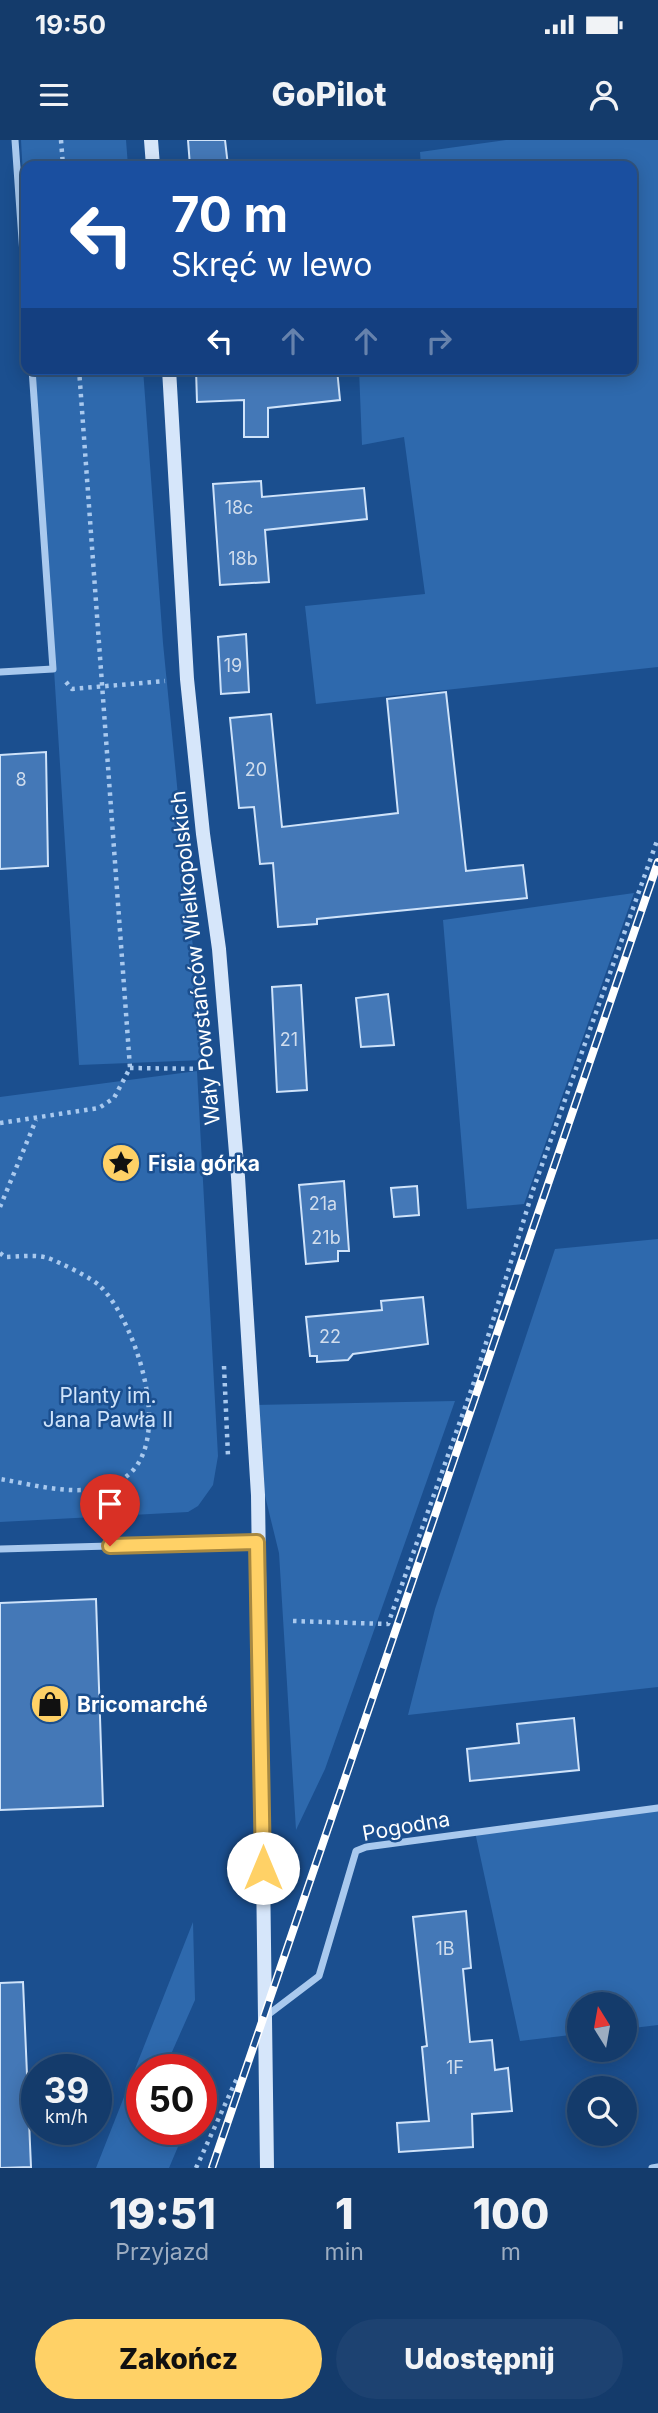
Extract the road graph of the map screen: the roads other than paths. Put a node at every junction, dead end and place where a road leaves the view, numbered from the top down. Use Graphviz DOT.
graph roads {
  1 [pos="15,140"];
  2 [pos="151,140"];
  3 [pos="153,161"];
  4 [pos="21,226"];
  5 [pos="32,375"];
  6 [pos="169,375"];
  7 [pos="0,672"];
  8 [pos="257,1542"];
  9 [pos="0,1549"];
  10 [pos="658,1808"];
  11 [pos="264,2018"];
  12 [pos="658,2167"];
  13 [pos="267,2168"];
  14 [pos="652,2168"];
  1 -- 4 [label="street"];
  2 -- 3 [label="main road"];
  5 -- 7 [label="street"];
  6 -- 8 [label="main road, Wały Powstańców Wielkopolskich"];
  8 -- 9 [label="street"];
  8 -- 11 [label="main road, Wały Powstańców Wielkopolskich"];
  10 -- 11 [label="street, Pogodna"];
  11 -- 13 [label="main road, Wały Powstańców Wielkopolskich"];
  12 -- 14 [label="street"];
}
